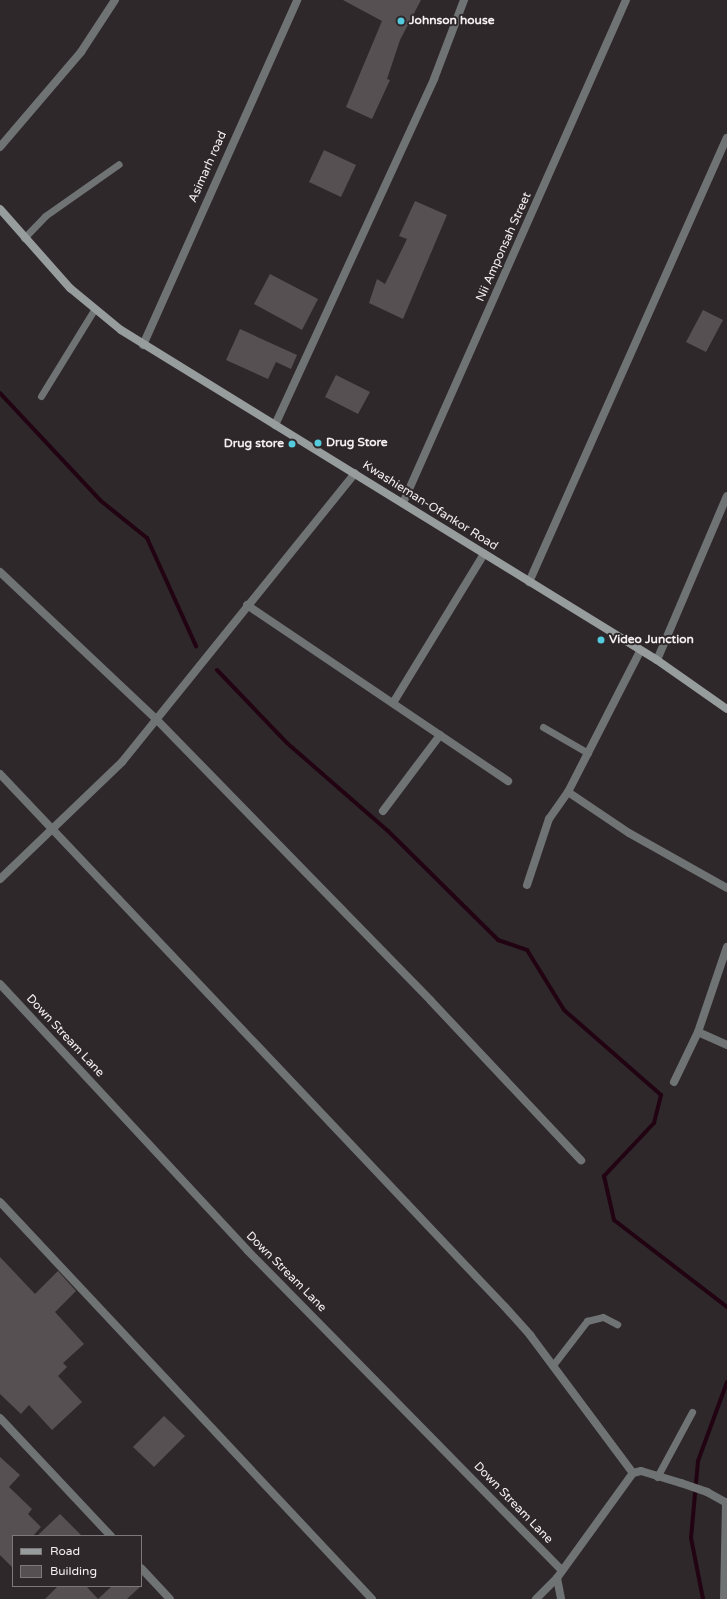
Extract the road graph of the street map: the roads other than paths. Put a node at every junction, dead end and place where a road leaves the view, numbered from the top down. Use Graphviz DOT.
graph roads {
  1 [pos="115,0"];
  2 [pos="297,0"];
  3 [pos="464,0"];
  4 [pos="626,0"];
  5 [pos="727,138"];
  6 [pos="0,147"];
  7 [pos="120,164"];
  8 [pos="0,210"];
  9 [pos="24,238"];
  10 [pos="94,310"];
  11 [pos="143,345"];
  12 [pos="40,396"];
  13 [pos="275,425"];
  14 [pos="356,473"];
  15 [pos="727,496"];
  16 [pos="403,503"];
  17 [pos="484,554"];
  18 [pos="0,572"];
  19 [pos="529,582"];
  20 [pos="247,605"];
  21 [pos="640,651"];
  22 [pos="657,660"];
  23 [pos="392,703"];
  24 [pos="727,710"];
  25 [pos="157,720"];
  26 [pos="543,727"];
  27 [pos="440,735"];
  28 [pos="588,753"];
  29 [pos="0,774"];
  30 [pos="508,781"];
  31 [pos="568,792"];
  32 [pos="383,811"];
  33 [pos="55,829"];
  34 [pos="0,879"];
  35 [pos="527,885"];
  36 [pos="727,888"];
  37 [pos="727,947"];
  38 [pos="0,984"];
  39 [pos="698,1032"];
  40 [pos="727,1045"];
  41 [pos="674,1082"];
  42 [pos="581,1160"];
  43 [pos="0,1202"];
  44 [pos="617,1324"];
  45 [pos="553,1365"];
  46 [pos="692,1412"];
  47 [pos="0,1418"];
  48 [pos="633,1473"];
  49 [pos="657,1477"];
  50 [pos="726,1503"];
  51 [pos="110,1535"];
  52 [pos="142,1569"];
  53 [pos="560,1574"];
  54 [pos="170,1599"];
  55 [pos="372,1599"];
  56 [pos="536,1599"];
  57 [pos="561,1599"];
  58 [pos="724,1599"];
  1 -- 6 [label="street"];
  2 -- 11 [label="street, Asimarh road"];
  3 -- 13 [label="street"];
  4 -- 16 [label="street, Nii Amponsah Street"];
  5 -- 19 [label="street"];
  7 -- 9 [label="lane"];
  8 -- 9 [label="main road, Kwashieman-Ofankor Road"];
  9 -- 10 [label="main road, Kwashieman-Ofankor Road"];
  10 -- 11 [label="main road, Kwashieman-Ofankor Road"];
  10 -- 12 [label="lane"];
  11 -- 13 [label="main road, Kwashieman-Ofankor Road"];
  13 -- 14 [label="main road, Kwashieman-Ofankor Road"];
  14 -- 16 [label="main road, Kwashieman-Ofankor Road"];
  14 -- 20 [label="street"];
  15 -- 22 [label="street"];
  16 -- 17 [label="main road, Kwashieman-Ofankor Road"];
  17 -- 19 [label="main road, Kwashieman-Ofankor Road"];
  17 -- 23 [label="street"];
  18 -- 25 [label="street"];
  19 -- 21 [label="main road, Kwashieman-Ofankor Road"];
  20 -- 23 [label="street"];
  20 -- 25 [label="street"];
  21 -- 22 [label="main road, Kwashieman-Ofankor Road"];
  21 -- 28 [label="street"];
  22 -- 24 [label="main road, Kwashieman-Ofankor Road"];
  23 -- 27 [label="street"];
  25 -- 33 [label="street"];
  25 -- 42 [label="street"];
  26 -- 28 [label="lane"];
  27 -- 30 [label="street"];
  27 -- 32 [label="street"];
  28 -- 31 [label="street"];
  29 -- 33 [label="street"];
  31 -- 35 [label="street"];
  31 -- 36 [label="street"];
  33 -- 34 [label="street"];
  33 -- 45 [label="street"];
  37 -- 39 [label="street"];
  38 -- 53 [label="street, Down Stream Lane"];
  39 -- 40 [label="street"];
  39 -- 41 [label="street"];
  43 -- 55 [label="street"];
  44 -- 45 [label="lane"];
  45 -- 48 [label="street"];
  46 -- 49 [label="lane"];
  47 -- 51 [label="street"];
  48 -- 49 [label="street"];
  48 -- 53 [label="street"];
  49 -- 50 [label="street"];
  50 -- 58 [label="street"];
  52 -- 54 [label="street"];
  53 -- 56 [label="street"];
  53 -- 57 [label="street"];
}
